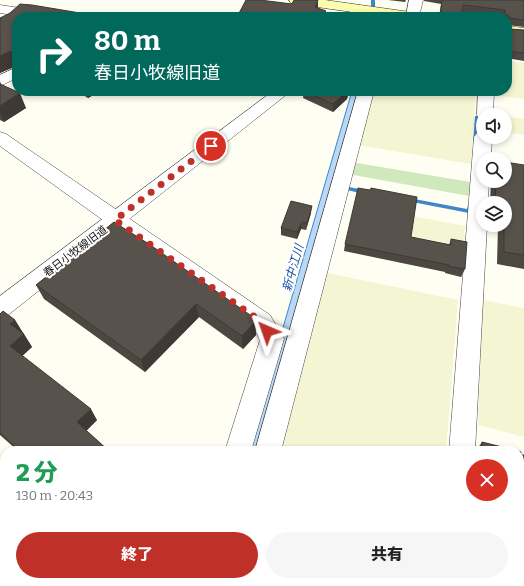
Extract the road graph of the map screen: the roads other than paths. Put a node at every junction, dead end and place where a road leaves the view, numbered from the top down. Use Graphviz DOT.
graph roads {
  1 [pos="296,0"];
  2 [pos="416,0"];
  3 [pos="0,9"];
  4 [pos="20,12"];
  5 [pos="359,12"];
  6 [pos="415,12"];
  7 [pos="512,31"];
  8 [pos="524,32"];
  9 [pos="12,75"];
  10 [pos="0,81"];
  11 [pos="276,96"];
  12 [pos="365,96"];
  13 [pos="486,96"];
  14 [pos="485,108"];
  15 [pos="0,138"];
  16 [pos="483,144"];
  17 [pos="115,220"];
  18 [pos="0,308"];
  19 [pos="240,446"];
  20 [pos="269,446"];
  21 [pos="462,446"];
  1 -- 5 [label="main road"];
  2 -- 6 [label="street"];
  3 -- 4 [label="street"];
  7 -- 8 [label="main road"];
  9 -- 10 [label="street"];
  11 -- 17 [label="street, 春日小牧線旧道"];
  12 -- 20 [label="street"];
  13 -- 14 [label="street"];
  15 -- 17 [label="street"];
  16 -- 21 [label="street"];
  17 -- 18 [label="street, 春日小牧線旧道"];
  17 -- 19 [label="street"];
}
